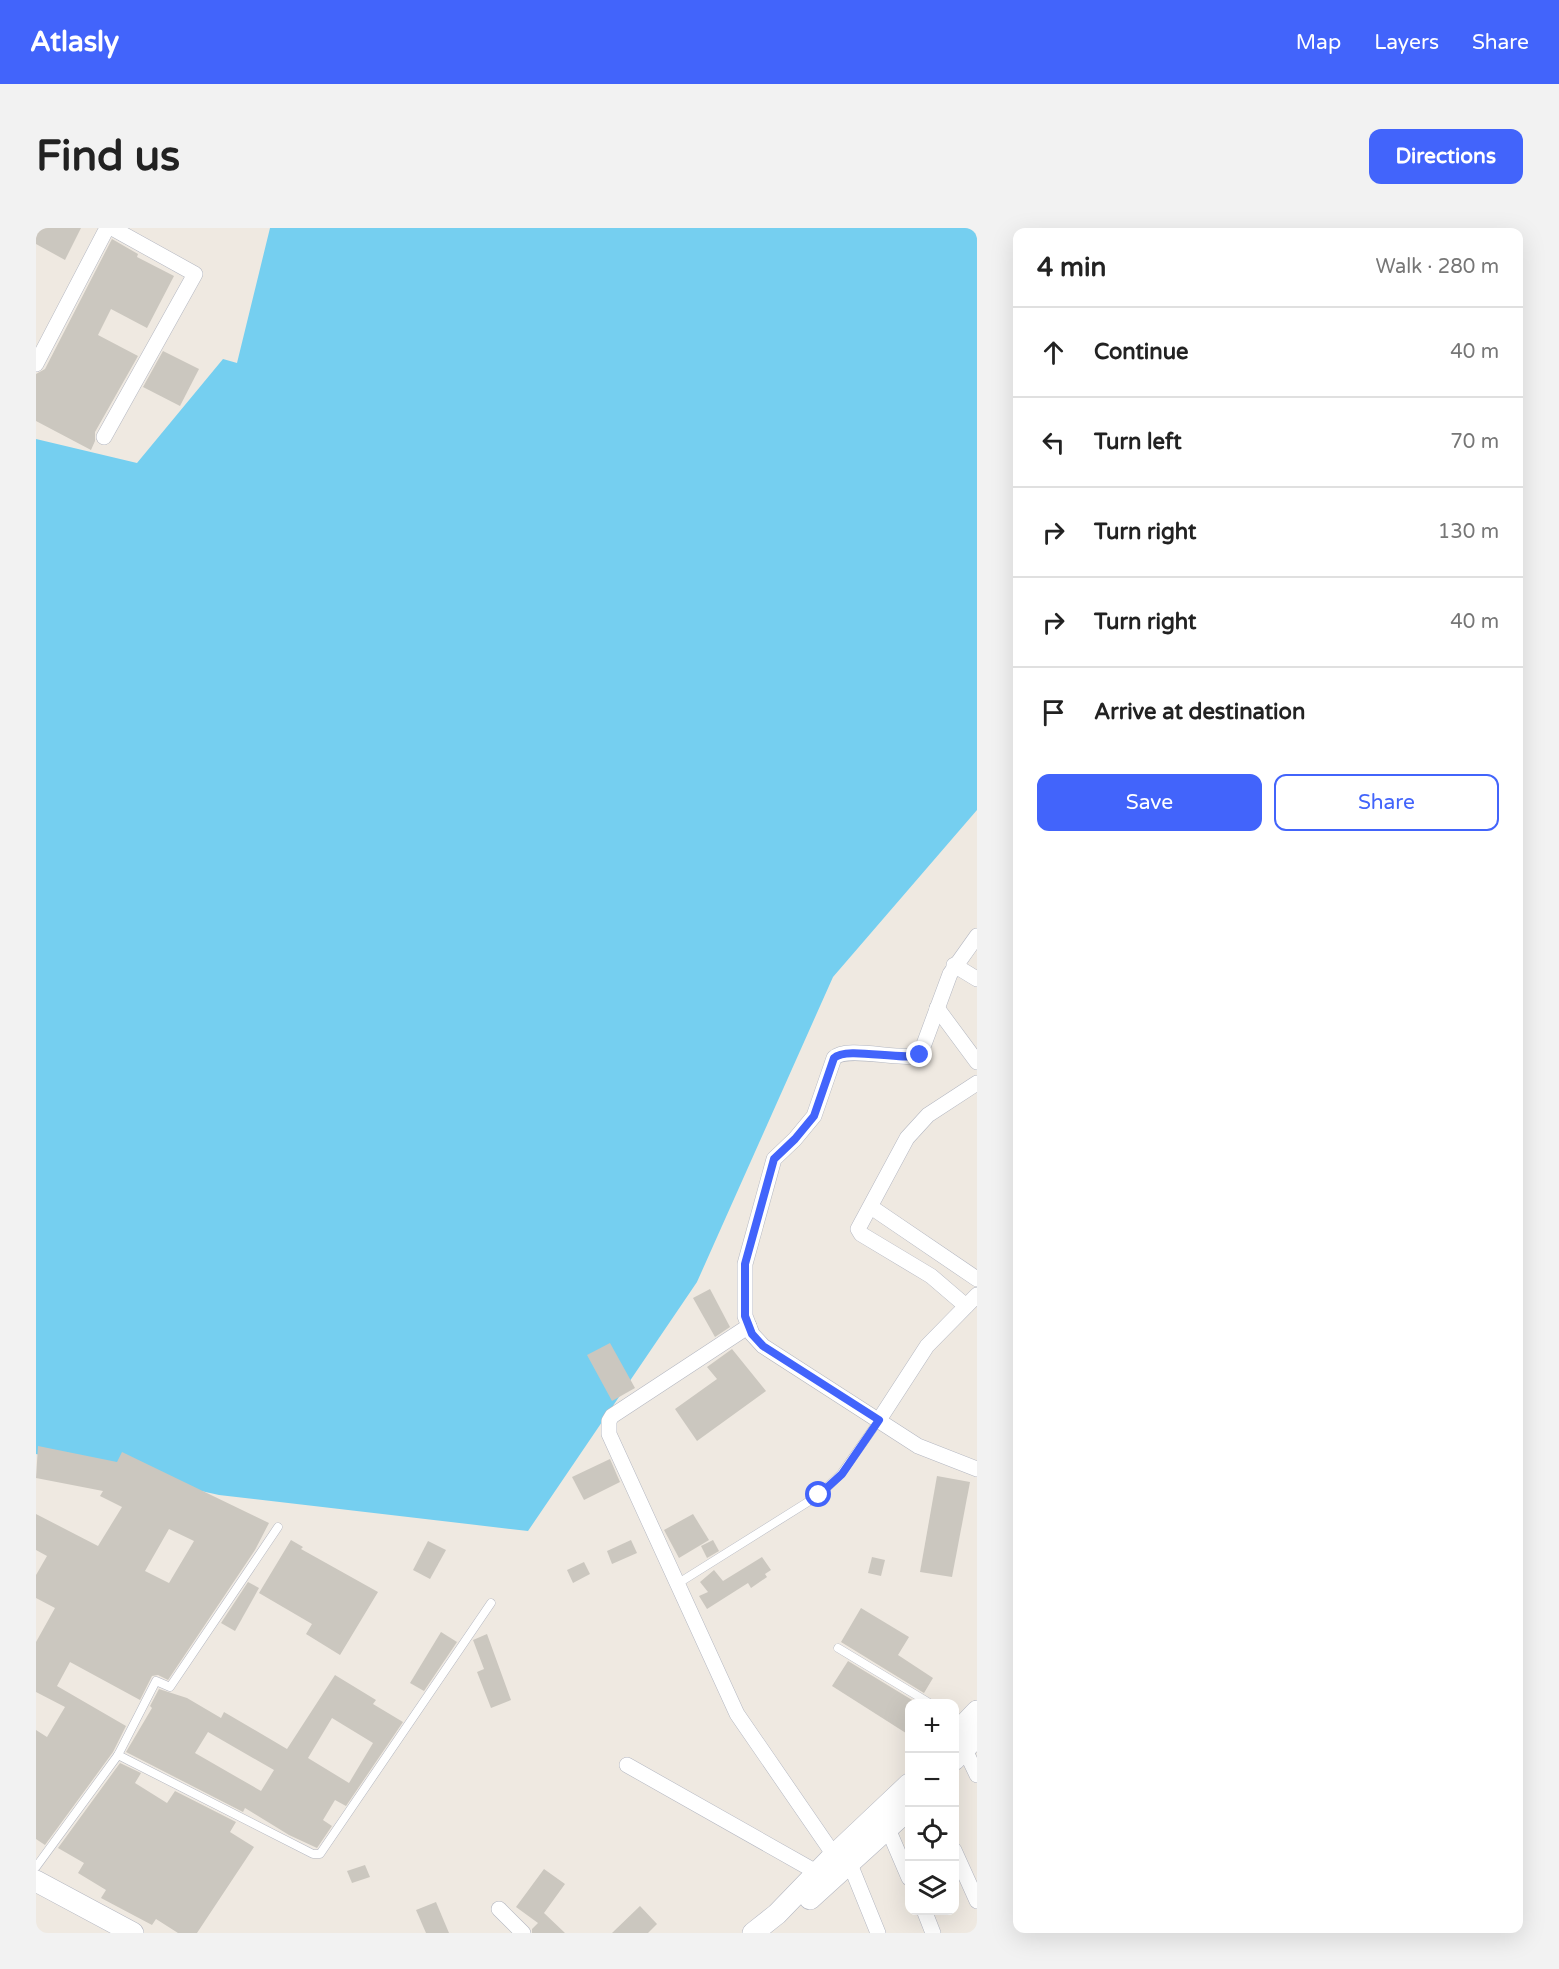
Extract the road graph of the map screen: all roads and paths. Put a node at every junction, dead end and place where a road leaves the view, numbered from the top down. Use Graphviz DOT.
graph roads {
  1 [pos="107,228"];
  2 [pos="112,228"];
  3 [pos="36,363"];
  4 [pos="104,438"];
  5 [pos="977,936"];
  6 [pos="954,965"];
  7 [pos="977,979"];
  8 [pos="937,1008"];
  9 [pos="977,1062"];
  10 [pos="977,1083"];
  11 [pos="871,1207"];
  12 [pos="977,1279"];
  13 [pos="974,1299"];
  14 [pos="749,1326"];
  15 [pos="879,1420"];
  16 [pos="977,1469"];
  17 [pos="278,1527"];
  18 [pos="677,1584"];
  19 [pos="491,1604"];
  20 [pos="838,1648"];
  21 [pos="923,1699"];
  22 [pos="964,1733"];
  23 [pos="118,1755"];
  24 [pos="627,1765"];
  25 [pos="977,1775"];
  26 [pos="905,1789"];
  27 [pos="905,1813"];
  28 [pos="888,1829"];
  29 [pos="842,1860"];
  30 [pos="959,1861"];
  31 [pos="36,1867"];
  32 [pos="905,1869"];
  33 [pos="818,1872"];
  34 [pos="36,1881"];
  35 [pos="977,1901"];
  36 [pos="499,1909"];
  37 [pos="926,1915"];
  38 [pos="133,1933"];
  39 [pos="523,1933"];
  40 [pos="753,1933"];
  41 [pos="773,1933"];
  42 [pos="878,1933"];
  43 [pos="933,1933"];
  1 -- 3 [label="street"];
  2 -- 4 [label="street"];
  5 -- 6 [label="street"];
  6 -- 7 [label="street"];
  6 -- 8 [label="street"];
  8 -- 9 [label="street"];
  8 -- 14 [label="street"];
  10 -- 11 [label="street"];
  11 -- 12 [label="street"];
  11 -- 13 [label="street"];
  13 -- 15 [label="street"];
  14 -- 15 [label="street"];
  14 -- 18 [label="street"];
  15 -- 16 [label="street"];
  15 -- 18 [label="lane"];
  17 -- 23 [label="lane"];
  18 -- 29 [label="street"];
  19 -- 23 [label="lane"];
  20 -- 21 [label="lane"];
  22 -- 25 [label="street"];
  23 -- 31 [label="lane"];
  24 -- 33 [label="street"];
  26 -- 29 [label="street"];
  27 -- 28 [label="street"];
  28 -- 29 [label="street"];
  28 -- 32 [label="street"];
  29 -- 33 [label="street"];
  29 -- 41 [label="street"];
  29 -- 42 [label="street"];
  30 -- 35 [label="street"];
  33 -- 40 [label="street"];
  34 -- 38 [label="street"];
  36 -- 39 [label="street"];
  37 -- 43 [label="street"];
}
